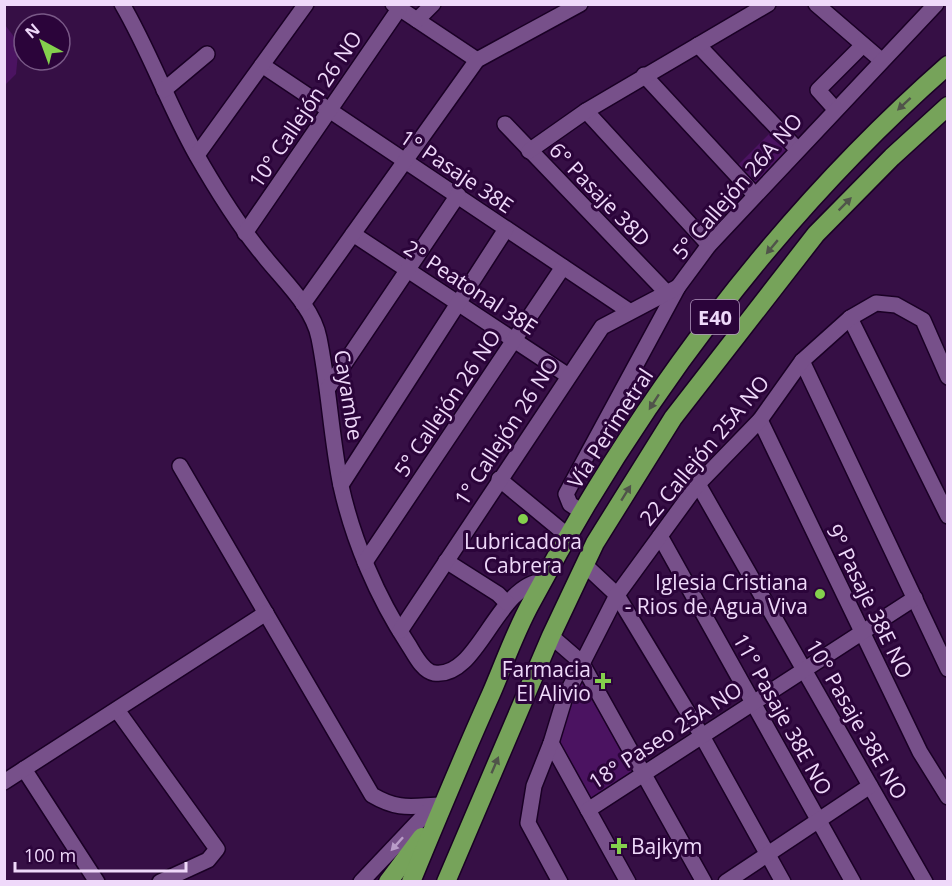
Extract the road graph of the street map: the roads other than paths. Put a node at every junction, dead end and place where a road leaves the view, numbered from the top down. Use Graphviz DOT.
graph roads {
  1 [pos="306,4"];
  2 [pos="433,4"];
  3 [pos="580,4"];
  4 [pos="768,4"];
  5 [pos="816,4"];
  6 [pos="936,4"];
  7 [pos="123,5"];
  8 [pos="396,7"];
  9 [pos="417,20"];
  10 [pos="698,45"];
  11 [pos="863,45"];
  12 [pos="207,54"];
  13 [pos="477,60"];
  14 [pos="880,60"];
  15 [pos="262,65"];
  16 [pos="948,65"];
  17 [pos="644,75"];
  18 [pos="164,90"];
  19 [pos="948,106"];
  20 [pos="835,109"];
  21 [pos="329,111"];
  22 [pos="586,111"];
  23 [pos="505,124"];
  24 [pos="797,149"];
  25 [pos="529,151"];
  26 [pos="197,155"];
  27 [pos="405,161"];
  28 [pos="458,195"];
  29 [pos="755,195"];
  30 [pos="506,229"];
  31 [pos="245,233"];
  32 [pos="352,234"];
  33 [pos="709,245"];
  34 [pos="563,267"];
  35 [pos="405,269"];
  36 [pos="672,290"];
  37 [pos="458,303"];
  38 [pos="303,304"];
  39 [pos="628,311"];
  40 [pos="850,318"];
  41 [pos="514,340"];
  42 [pos="802,361"];
  43 [pos="567,375"];
  44 [pos="948,377"];
  45 [pos="328,388"];
  46 [pos="760,420"];
  47 [pos="180,466"];
  48 [pos="499,479"];
  49 [pos="698,484"];
  50 [pos="341,485"];
  51 [pos="582,512"];
  52 [pos="948,516"];
  53 [pos="660,536"];
  54 [pos="568,537"];
  55 [pos="446,561"];
  56 [pos="366,562"];
  57 [pos="585,565"];
  58 [pos="543,581"];
  59 [pos="617,595"];
  60 [pos="915,598"];
  61 [pos="507,603"];
  62 [pos="266,613"];
  63 [pos="400,631"];
  64 [pos="862,632"];
  65 [pos="551,636"];
  66 [pos="581,662"];
  67 [pos="948,669"];
  68 [pos="804,670"];
  69 [pos="752,703"];
  70 [pos="117,710"];
  71 [pos="702,736"];
  72 [pos="551,743"];
  73 [pos="24,769"];
  74 [pos="644,773"];
  75 [pos="4,782"];
  76 [pos="870,786"];
  77 [pos="948,797"];
  78 [pos="437,810"];
  79 [pos="588,810"];
  80 [pos="818,820"];
  81 [pos="767,854"];
  82 [pos="97,882"];
  83 [pos="160,882"];
  84 [pos="361,882"];
  85 [pos="388,882"];
  86 [pos="411,882"];
  87 [pos="446,882"];
  88 [pos="561,882"];
  89 [pos="628,882"];
  90 [pos="704,882"];
  91 [pos="726,882"];
  92 [pos="783,882"];
  93 [pos="853,882"];
  94 [pos="925,882"];
  1 -- 15 [label="street"];
  2 -- 9 [label="street"];
  3 -- 13 [label="street"];
  4 -- 10 [label="street"];
  5 -- 11 [label="street"];
  6 -- 14 [label="street, 5° Callejón 26A NO"];
  7 -- 18 [label="street, Cayambe"];
  8 -- 9 [label="street"];
  8 -- 21 [label="street, 10° Callejón 26 NO"];
  9 -- 13 [label="street"];
  10 -- 17 [label="street"];
  10 -- 24 [label="street"];
  11 -- 14 [label="street"];
  11 -- 20 [label="street"];
  12 -- 18 [label="street"];
  13 -- 27 [label="street"];
  14 -- 20 [label="street, 5° Callejón 26A NO"];
  15 -- 21 [label="street, 1° Pasaje 38E"];
  15 -- 26 [label="street"];
  16 -- 51 [label="highway, Vía Perimetral / E40, one-way"];
  17 -- 22 [label="street"];
  17 -- 29 [label="street"];
  18 -- 26 [label="street, Cayambe"];
  57 -- 19 [label="highway, E40, one-way"];
  20 -- 24 [label="street, 5° Callejón 26A NO"];
  21 -- 27 [label="street, 1° Pasaje 38E"];
  21 -- 31 [label="street, 10° Callejón 26 NO"];
  22 -- 25 [label="street"];
  22 -- 33 [label="street"];
  23 -- 25 [label="street, 6° Pasaje 38D"];
  24 -- 29 [label="street, 5° Callejón 26A NO"];
  25 -- 36 [label="street, 6° Pasaje 38D"];
  26 -- 31 [label="street, Cayambe"];
  27 -- 28 [label="street, 1° Pasaje 38E"];
  27 -- 32 [label="street"];
  28 -- 30 [label="street, 1° Pasaje 38E"];
  28 -- 35 [label="street"];
  29 -- 33 [label="street, 5° Callejón 26A NO"];
  30 -- 34 [label="street, 1° Pasaje 38E"];
  30 -- 37 [label="street, 5° Callejón 26 NO"];
  31 -- 38 [label="street, Cayambe"];
  32 -- 35 [label="street, 2° Peatonal 38E"];
  32 -- 38 [label="street"];
  33 -- 36 [label="street, 5° Callejón 26A NO"];
  34 -- 39 [label="street, 1° Pasaje 38E"];
  34 -- 41 [label="street, 5° Callejón 26 NO"];
  35 -- 37 [label="street, 2° Peatonal 38E"];
  35 -- 45 [label="street"];
  36 -- 39 [label="street, 1° Callejón 26 NO"];
  36 -- 51 [label="street, 5° Callejón 26A NO"];
  37 -- 41 [label="street, 2° Peatonal 38E"];
  37 -- 50 [label="street, 5° Callejón 26 NO"];
  38 -- 45 [label="street, Cayambe"];
  39 -- 43 [label="street, 1° Callejón 26 NO"];
  40 -- 42 [label="street, 22 Callejón 25A NO"];
  40 -- 44 [label="street, 22 Callejón 25A NO"];
  40 -- 52 [label="street"];
  41 -- 43 [label="street, 2° Peatonal 38E"];
  41 -- 56 [label="street, 5° Callejón 26 NO"];
  42 -- 46 [label="street, 22 Callejón 25A NO"];
  42 -- 60 [label="street"];
  43 -- 48 [label="street, 1° Callejón 26 NO"];
  45 -- 50 [label="street, Cayambe"];
  46 -- 49 [label="street, 22 Callejón 25A NO"];
  46 -- 64 [label="street, 9° Pasaje 38E NO"];
  47 -- 62 [label="street"];
  48 -- 54 [label="street"];
  48 -- 55 [label="street, 1° Callejón 26 NO"];
  49 -- 53 [label="street, 22 Callejón 25A NO"];
  49 -- 68 [label="street, 10° Pasaje 38E NO"];
  50 -- 56 [label="street, Cayambe"];
  51 -- 54 [label="highway, Vía Perimetral / E40"];
  53 -- 59 [label="street, 22 Callejón 25A NO"];
  53 -- 69 [label="street, 11° Pasaje 38E NO"];
  54 -- 58 [label="highway, Vía Perimetral / E40"];
  55 -- 61 [label="street"];
  55 -- 63 [label="street, 1° Callejón 26 NO"];
  56 -- 63 [label="street, Cayambe"];
  57 -- 59 [label="street"];
  57 -- 65 [label="highway, E40"];
  58 -- 61 [label="street, Cayambe"];
  58 -- 78 [label="highway, Vía Perimetral / E40"];
  59 -- 66 [label="street, 22 Callejón 25A NO"];
  59 -- 71 [label="street"];
  60 -- 64 [label="street, 18° Paseo 25A NO"];
  60 -- 67 [label="street"];
  61 -- 63 [label="street, Cayambe"];
  62 -- 70 [label="street"];
  62 -- 78 [label="street"];
  64 -- 68 [label="street, 18° Paseo 25A NO"];
  64 -- 77 [label="street, 9° Pasaje 38E NO"];
  65 -- 66 [label="street"];
  87 -- 65 [label="highway, E40, one-way"];
  66 -- 72 [label="street, 22 Callejón 25A NO"];
  66 -- 74 [label="street"];
  68 -- 69 [label="street, 18° Paseo 25A NO"];
  68 -- 76 [label="street, 10° Pasaje 38E NO"];
  69 -- 71 [label="street, 18° Paseo 25A NO"];
  69 -- 80 [label="street, 11° Pasaje 38E NO"];
  70 -- 73 [label="street"];
  70 -- 83 [label="street"];
  71 -- 74 [label="street, 18° Paseo 25A NO"];
  71 -- 81 [label="street"];
  72 -- 79 [label="street"];
  72 -- 88 [label="street, 22 Callejón 25A NO"];
  73 -- 75 [label="street"];
  73 -- 82 [label="street"];
  74 -- 79 [label="street, 18° Paseo 25A NO"];
  74 -- 90 [label="street"];
  76 -- 80 [label="street"];
  76 -- 94 [label="street, 10° Pasaje 38E NO"];
  78 -- 84 [label="street, one-way"];
  78 -- 85 [label="highway"];
  78 -- 86 [label="highway, Vía Perimetral / E40"];
  79 -- 89 [label="street"];
  80 -- 81 [label="street"];
  80 -- 93 [label="street, 11° Pasaje 38E NO"];
  81 -- 91 [label="street"];
  81 -- 92 [label="street"];
}
